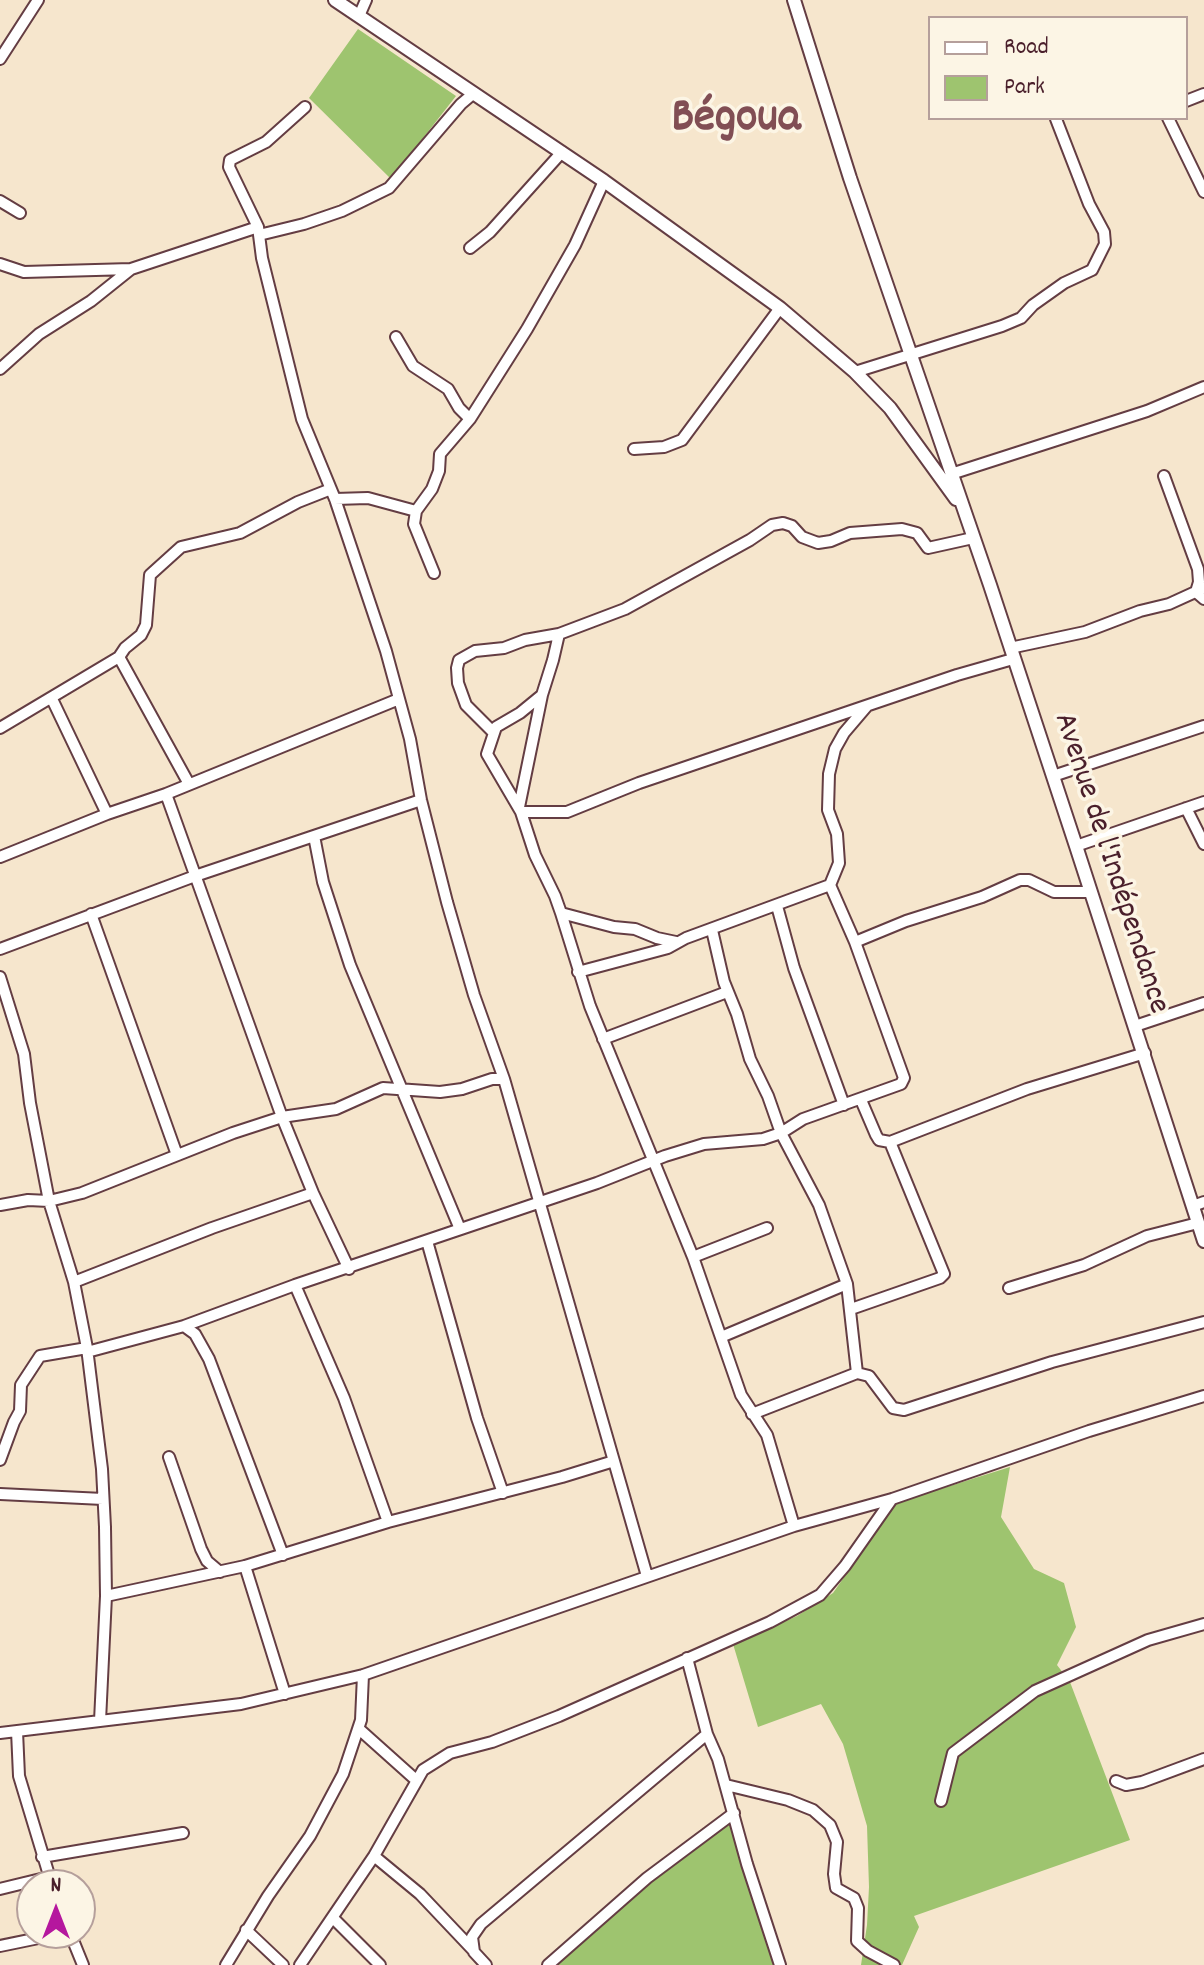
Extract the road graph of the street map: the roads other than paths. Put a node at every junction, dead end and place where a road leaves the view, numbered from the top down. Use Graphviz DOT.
graph roads {
  1 [pos="38,0"];
  2 [pos="335,0"];
  3 [pos="366,0"];
  4 [pos="794,0"];
  5 [pos="359,16"];
  6 [pos="0,59"];
  7 [pos="474,93"];
  8 [pos="305,107"];
  9 [pos="1056,120"];
  10 [pos="1169,120"];
  11 [pos="562,152"];
  12 [pos="604,181"];
  13 [pos="1204,192"];
  14 [pos="0,201"];
  15 [pos="20,213"];
  16 [pos="259,231"];
  17 [pos="470,248"];
  18 [pos="0,264"];
  19 [pos="131,269"];
  20 [pos="780,308"];
  21 [pos="396,337"];
  22 [pos="910,355"];
  23 [pos="0,369"];
  24 [pos="855,372"];
  25 [pos="1204,387"];
  26 [pos="470,419"];
  27 [pos="634,449"];
  28 [pos="951,474"];
  29 [pos="1164,476"];
  30 [pos="333,494"];
  31 [pos="960,504"];
  32 [pos="416,511"];
  33 [pos="973,538"];
  34 [pos="434,573"];
  35 [pos="1201,593"];
  36 [pos="559,634"];
  37 [pos="1012,653"];
  38 [pos="119,657"];
  39 [pos="542,695"];
  40 [pos="52,699"];
  41 [pos="399,699"];
  42 [pos="867,706"];
  43 [pos="1204,726"];
  44 [pos="0,728"];
  45 [pos="493,732"];
  46 [pos="1053,776"];
  47 [pos="189,784"];
  48 [pos="524,785"];
  49 [pos="510,792"];
  50 [pos="166,794"];
  51 [pos="421,800"];
  52 [pos="1204,802"];
  53 [pos="1186,808"];
  54 [pos="520,809"];
  55 [pos="107,814"];
  56 [pos="314,836"];
  57 [pos="1204,844"];
  58 [pos="1076,846"];
  59 [pos="0,857"];
  60 [pos="195,876"];
  61 [pos="830,885"];
  62 [pos="1090,892"];
  63 [pos="777,906"];
  64 [pos="561,913"];
  65 [pos="91,914"];
  66 [pos="712,930"];
  67 [pos="676,942"];
  68 [pos="855,942"];
  69 [pos="0,949"];
  70 [pos="578,972"];
  71 [pos="0,977"];
  72 [pos="727,992"];
  73 [pos="1204,1003"];
  74 [pos="1135,1026"];
  75 [pos="603,1039"];
  76 [pos="1145,1053"];
  77 [pos="504,1079"];
  78 [pos="400,1090"];
  79 [pos="861,1100"];
  80 [pos="844,1105"];
  81 [pos="282,1117"];
  82 [pos="781,1133"];
  83 [pos="890,1142"];
  84 [pos="177,1155"];
  85 [pos="655,1161"];
  86 [pos="313,1193"];
  87 [pos="49,1201"];
  88 [pos="539,1201"];
  89 [pos="1198,1204"];
  90 [pos="0,1205"];
  91 [pos="1198,1223"];
  92 [pos="767,1228"];
  93 [pos="460,1229"];
  94 [pos="427,1241"];
  95 [pos="1204,1241"];
  96 [pos="693,1257"];
  97 [pos="349,1269"];
  98 [pos="74,1282"];
  99 [pos="847,1284"];
  100 [pos="295,1285"];
  101 [pos="1009,1288"];
  102 [pos="851,1309"];
  103 [pos="1204,1322"];
  104 [pos="184,1326"];
  105 [pos="721,1337"];
  106 [pos="87,1350"];
  107 [pos="857,1373"];
  108 [pos="1204,1396"];
  109 [pos="752,1414"];
  110 [pos="169,1457"];
  111 [pos="0,1460"];
  112 [pos="614,1461"];
  113 [pos="503,1493"];
  114 [pos="0,1494"];
  115 [pos="103,1499"];
  116 [pos="892,1499"];
  117 [pos="388,1522"];
  118 [pos="794,1526"];
  119 [pos="283,1555"];
  120 [pos="245,1566"];
  121 [pos="220,1572"];
  122 [pos="647,1576"];
  123 [pos="106,1596"];
  124 [pos="1204,1624"];
  125 [pos="687,1658"];
  126 [pos="363,1675"];
  127 [pos="285,1694"];
  128 [pos="100,1721"];
  129 [pos="359,1729"];
  130 [pos="17,1731"];
  131 [pos="0,1733"];
  132 [pos="707,1734"];
  133 [pos="1204,1759"];
  134 [pos="416,1780"];
  135 [pos="1116,1781"];
  136 [pos="726,1785"];
  137 [pos="941,1801"];
  138 [pos="734,1813"];
  139 [pos="183,1833"];
  140 [pos="374,1856"];
  141 [pos="42,1857"];
  142 [pos="46,1869"];
  143 [pos="333,1918"];
  144 [pos="246,1930"];
  145 [pos="474,1952"];
  146 [pos="226,1965"];
  147 [pos="283,1965"];
  148 [pos="300,1965"];
  149 [pos="380,1965"];
  150 [pos="486,1965"];
  151 [pos="548,1965"];
  152 [pos="780,1965"];
  153 [pos="894,1965"];
  1 -- 6 [label="street"];
  2 -- 5 [label="main road"];
  3 -- 5 [label="street"];
  4 -- 22 [label="main road"];
  5 -- 7 [label="main road"];
  7 -- 11 [label="main road"];
  7 -- 16 [label="street"];
  8 -- 16 [label="street"];
  9 -- 22 [label="street"];
  10 -- 13 [label="street"];
  11 -- 12 [label="main road"];
  11 -- 17 [label="street"];
  12 -- 20 [label="main road"];
  12 -- 26 [label="street"];
  14 -- 15 [label="street"];
  16 -- 19 [label="street"];
  16 -- 30 [label="street"];
  18 -- 19 [label="street"];
  19 -- 23 [label="street"];
  20 -- 24 [label="main road"];
  20 -- 27 [label="street"];
  21 -- 26 [label="street"];
  22 -- 24 [label="street"];
  22 -- 28 [label="main road"];
  24 -- 31 [label="main road"];
  25 -- 28 [label="street"];
  26 -- 32 [label="street"];
  28 -- 31 [label="main road"];
  29 -- 35 [label="street"];
  30 -- 32 [label="street"];
  30 -- 38 [label="street"];
  30 -- 41 [label="street"];
  31 -- 33 [label="main road, Avenue de l'Indépendance"];
  32 -- 34 [label="street"];
  33 -- 36 [label="street"];
  33 -- 37 [label="main road, Avenue de l'Indépendance"];
  35 -- 37 [label="street"];
  36 -- 39 [label="street"];
  36 -- 45 [label="street"];
  37 -- 42 [label="street"];
  37 -- 46 [label="main road, Avenue de l'Indépendance"];
  38 -- 40 [label="street"];
  38 -- 47 [label="street"];
  39 -- 45 [label="street"];
  39 -- 48 [label="street"];
  40 -- 44 [label="street"];
  40 -- 55 [label="street"];
  41 -- 47 [label="street"];
  41 -- 51 [label="street"];
  42 -- 54 [label="street"];
  42 -- 61 [label="street"];
  43 -- 46 [label="street"];
  45 -- 49 [label="street"];
  46 -- 58 [label="main road, Avenue de l'Indépendance"];
  47 -- 50 [label="street"];
  48 -- 49 [label="street"];
  48 -- 54 [label="street"];
  49 -- 54 [label="street"];
  50 -- 55 [label="street"];
  50 -- 60 [label="street"];
  51 -- 56 [label="street"];
  51 -- 77 [label="street"];
  52 -- 53 [label="street"];
  53 -- 57 [label="street"];
  53 -- 58 [label="street"];
  54 -- 64 [label="street"];
  55 -- 59 [label="street"];
  56 -- 60 [label="street"];
  56 -- 78 [label="street"];
  58 -- 62 [label="main road, Avenue de l'Indépendance"];
  60 -- 65 [label="street"];
  60 -- 81 [label="street"];
  61 -- 63 [label="street"];
  61 -- 68 [label="street"];
  62 -- 68 [label="street"];
  62 -- 74 [label="main road, Avenue de l'Indépendance"];
  63 -- 66 [label="street"];
  63 -- 80 [label="street"];
  64 -- 67 [label="street"];
  64 -- 70 [label="street"];
  65 -- 69 [label="street"];
  65 -- 84 [label="street"];
  66 -- 67 [label="street"];
  66 -- 72 [label="street"];
  67 -- 70 [label="street"];
  68 -- 79 [label="street"];
  70 -- 75 [label="street"];
  71 -- 87 [label="street"];
  72 -- 75 [label="street"];
  72 -- 82 [label="street"];
  73 -- 74 [label="street"];
  74 -- 76 [label="main road, Avenue de l'Indépendance"];
  75 -- 85 [label="street"];
  76 -- 83 [label="street"];
  76 -- 89 [label="main road, Avenue de l'Indépendance"];
  77 -- 78 [label="street"];
  77 -- 88 [label="street"];
  78 -- 81 [label="street"];
  78 -- 93 [label="street"];
  79 -- 80 [label="street"];
  79 -- 83 [label="street"];
  80 -- 82 [label="street"];
  81 -- 84 [label="street"];
  81 -- 86 [label="street"];
  82 -- 85 [label="street"];
  82 -- 99 [label="street"];
  83 -- 102 [label="street"];
  84 -- 87 [label="street"];
  85 -- 88 [label="street"];
  85 -- 96 [label="street"];
  86 -- 97 [label="street"];
  86 -- 98 [label="street"];
  87 -- 90 [label="street"];
  87 -- 98 [label="street"];
  88 -- 93 [label="street"];
  88 -- 112 [label="street"];
  89 -- 91 [label="main road, Avenue de l'Indépendance"];
  91 -- 95 [label="main road, Avenue de l'Indépendance"];
  91 -- 101 [label="street"];
  92 -- 96 [label="street"];
  93 -- 94 [label="street"];
  94 -- 97 [label="street"];
  94 -- 113 [label="street"];
  96 -- 105 [label="street"];
  97 -- 100 [label="street"];
  98 -- 106 [label="street"];
  99 -- 102 [label="street"];
  99 -- 105 [label="street"];
  100 -- 104 [label="street"];
  100 -- 117 [label="street"];
  102 -- 107 [label="street"];
  103 -- 107 [label="street"];
  104 -- 106 [label="street"];
  104 -- 119 [label="street"];
  105 -- 109 [label="street"];
  106 -- 111 [label="street"];
  106 -- 115 [label="street"];
  107 -- 109 [label="street"];
  108 -- 116 [label="street"];
  109 -- 118 [label="street"];
  110 -- 121 [label="street"];
  112 -- 113 [label="street"];
  112 -- 122 [label="street"];
  113 -- 117 [label="street"];
  114 -- 115 [label="street"];
  115 -- 123 [label="street"];
  116 -- 118 [label="street"];
  116 -- 125 [label="street"];
  117 -- 119 [label="street"];
  118 -- 122 [label="street"];
  119 -- 120 [label="street"];
  120 -- 121 [label="street"];
  120 -- 127 [label="street"];
  121 -- 123 [label="street"];
  122 -- 126 [label="street"];
  123 -- 128 [label="street"];
  124 -- 137 [label="street"];
  125 -- 132 [label="street"];
  125 -- 134 [label="street"];
  126 -- 127 [label="street"];
  126 -- 129 [label="street"];
  127 -- 128 [label="street"];
  128 -- 130 [label="street"];
  129 -- 134 [label="street"];
  129 -- 144 [label="street"];
  130 -- 131 [label="street"];
  130 -- 141 [label="street"];
  132 -- 136 [label="street"];
  132 -- 145 [label="street"];
  133 -- 135 [label="street"];
  134 -- 140 [label="street"];
  136 -- 138 [label="street"];
  136 -- 153 [label="street"];
  138 -- 151 [label="street"];
  138 -- 152 [label="street"];
  139 -- 141 [label="street"];
  140 -- 143 [label="street"];
  140 -- 145 [label="street"];
  141 -- 142 [label="street"];
  143 -- 148 [label="street"];
  143 -- 149 [label="street"];
  144 -- 146 [label="street"];
  144 -- 147 [label="street"];
  145 -- 150 [label="street"];
}
